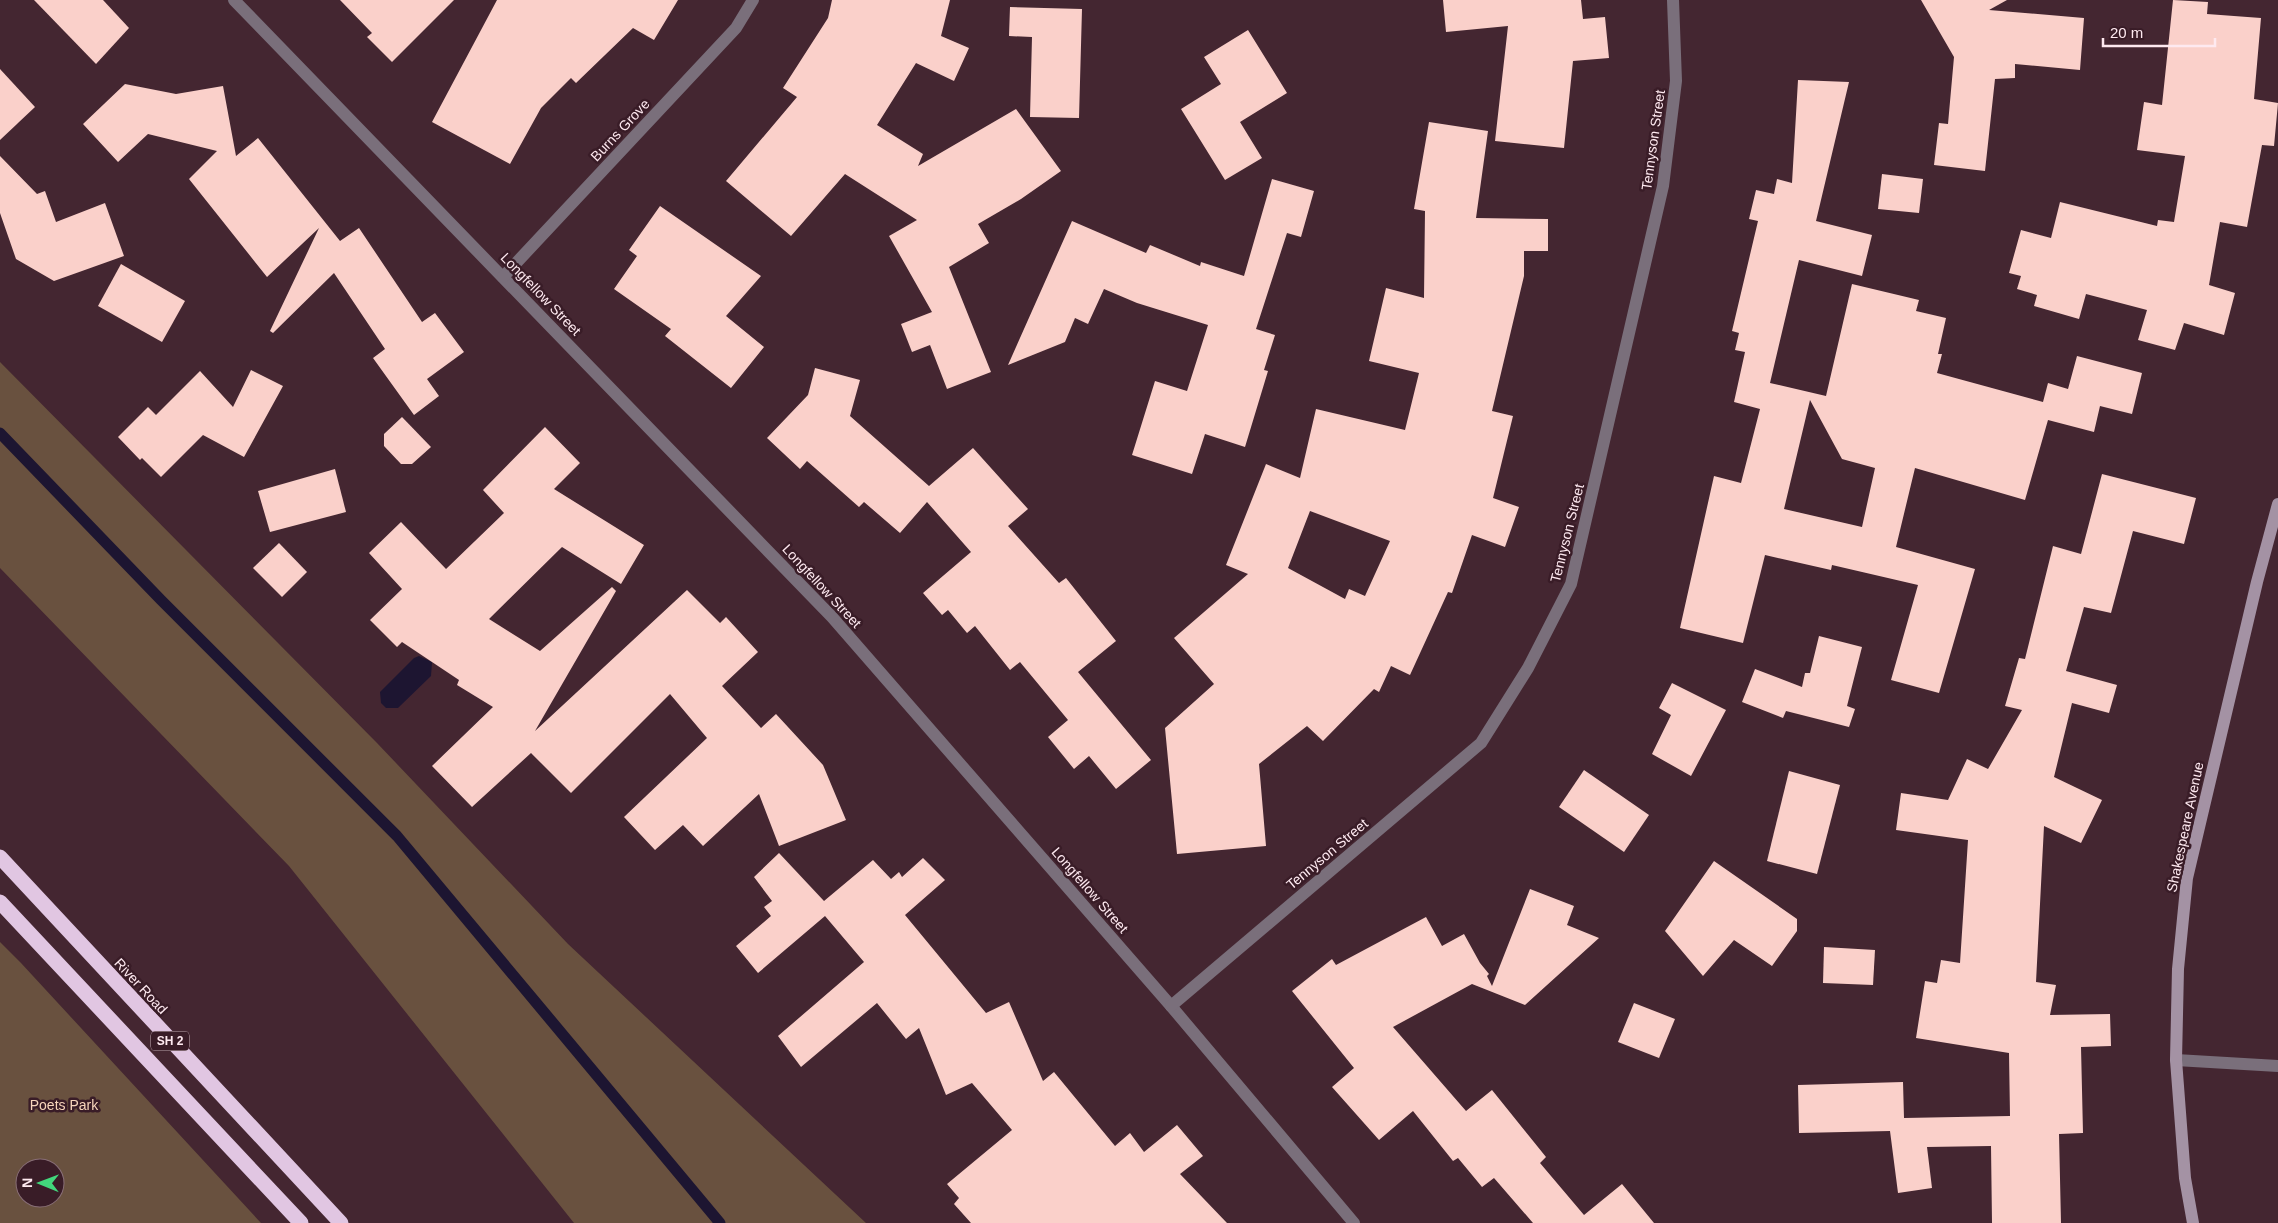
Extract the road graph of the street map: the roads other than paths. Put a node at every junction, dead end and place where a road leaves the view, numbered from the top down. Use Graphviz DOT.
graph roads {
  1 [pos="234,0"];
  2 [pos="753,0"];
  3 [pos="1673,0"];
  4 [pos="503,277"];
  5 [pos="2278,504"];
  6 [pos="0,858"];
  7 [pos="0,902"];
  8 [pos="1172,1006"];
  9 [pos="2176,1060"];
  10 [pos="2278,1066"];
  11 [pos="301,1223"];
  12 [pos="341,1223"];
  13 [pos="1354,1223"];
  14 [pos="2193,1223"];
  1 -- 4 [label="street, Longfellow Street"];
  2 -- 4 [label="street, Burns Grove"];
  3 -- 8 [label="street, Tennyson Street"];
  4 -- 8 [label="street, Longfellow Street"];
  5 -- 9 [label="street, Shakespeare Avenue"];
  6 -- 12 [label="highway, River Road / SH 2"];
  7 -- 11 [label="highway, SH 2"];
  8 -- 13 [label="street, Longfellow Street"];
  9 -- 10 [label="street"];
  9 -- 14 [label="street, Shakespeare Avenue"];
}
